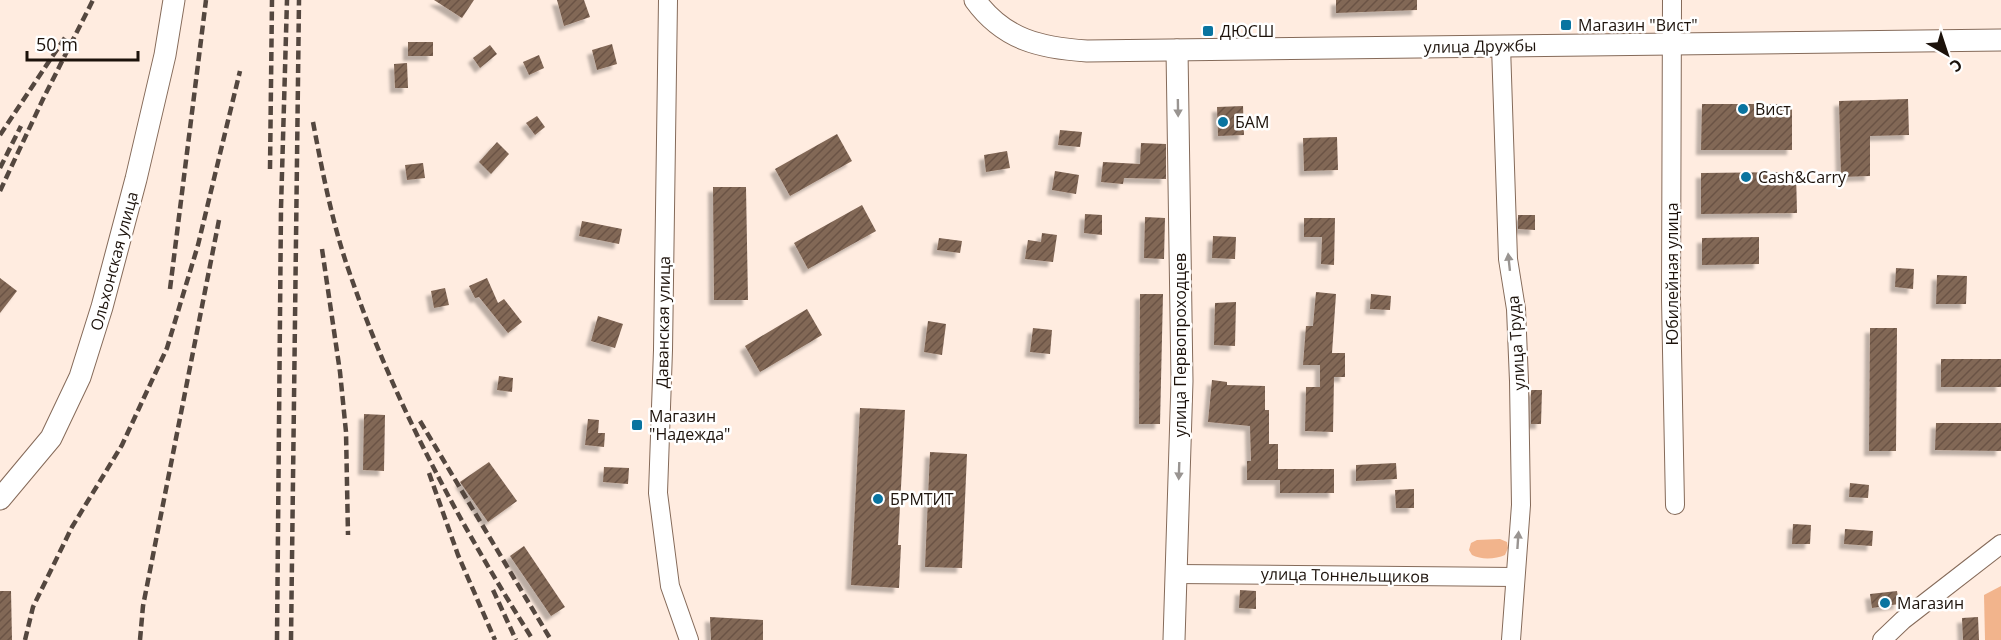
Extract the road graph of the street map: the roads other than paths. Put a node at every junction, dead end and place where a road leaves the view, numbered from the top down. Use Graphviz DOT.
graph roads {
  1 [pos="174,0"];
  2 [pos="668,0"];
  3 [pos="975,0"];
  4 [pos="1672,0"];
  5 [pos="2001,40"];
  6 [pos="1673,44"];
  7 [pos="1502,46"];
  8 [pos="1177,50"];
  9 [pos="0,499"];
  10 [pos="1674,505"];
  11 [pos="2001,544"];
  12 [pos="1176,574"];
  13 [pos="1515,577"];
  14 [pos="689,640"];
  15 [pos="1174,640"];
  16 [pos="1511,640"];
  17 [pos="1882,640"];
  1 -- 9 [label="street, Ольхонская улица"];
  2 -- 14 [label="street, Даванская улица"];
  3 -- 8 [label="street, улица Дружбы"];
  4 -- 6 [label="street, Юбилейная улица"];
  5 -- 6 [label="street, улица Дружбы"];
  6 -- 7 [label="street, улица Дружбы"];
  6 -- 10 [label="street, Юбилейная улица"];
  7 -- 8 [label="street, улица Дружбы"];
  13 -- 7 [label="street, улица Труда, one-way"];
  8 -- 12 [label="street, улица Первопроходцев, one-way"];
  11 -- 17 [label="street"];
  12 -- 13 [label="street, улица Тоннельщиков"];
  12 -- 15 [label="street, улица Первопроходцев"];
  13 -- 16 [label="street, улица Труда"];
}
